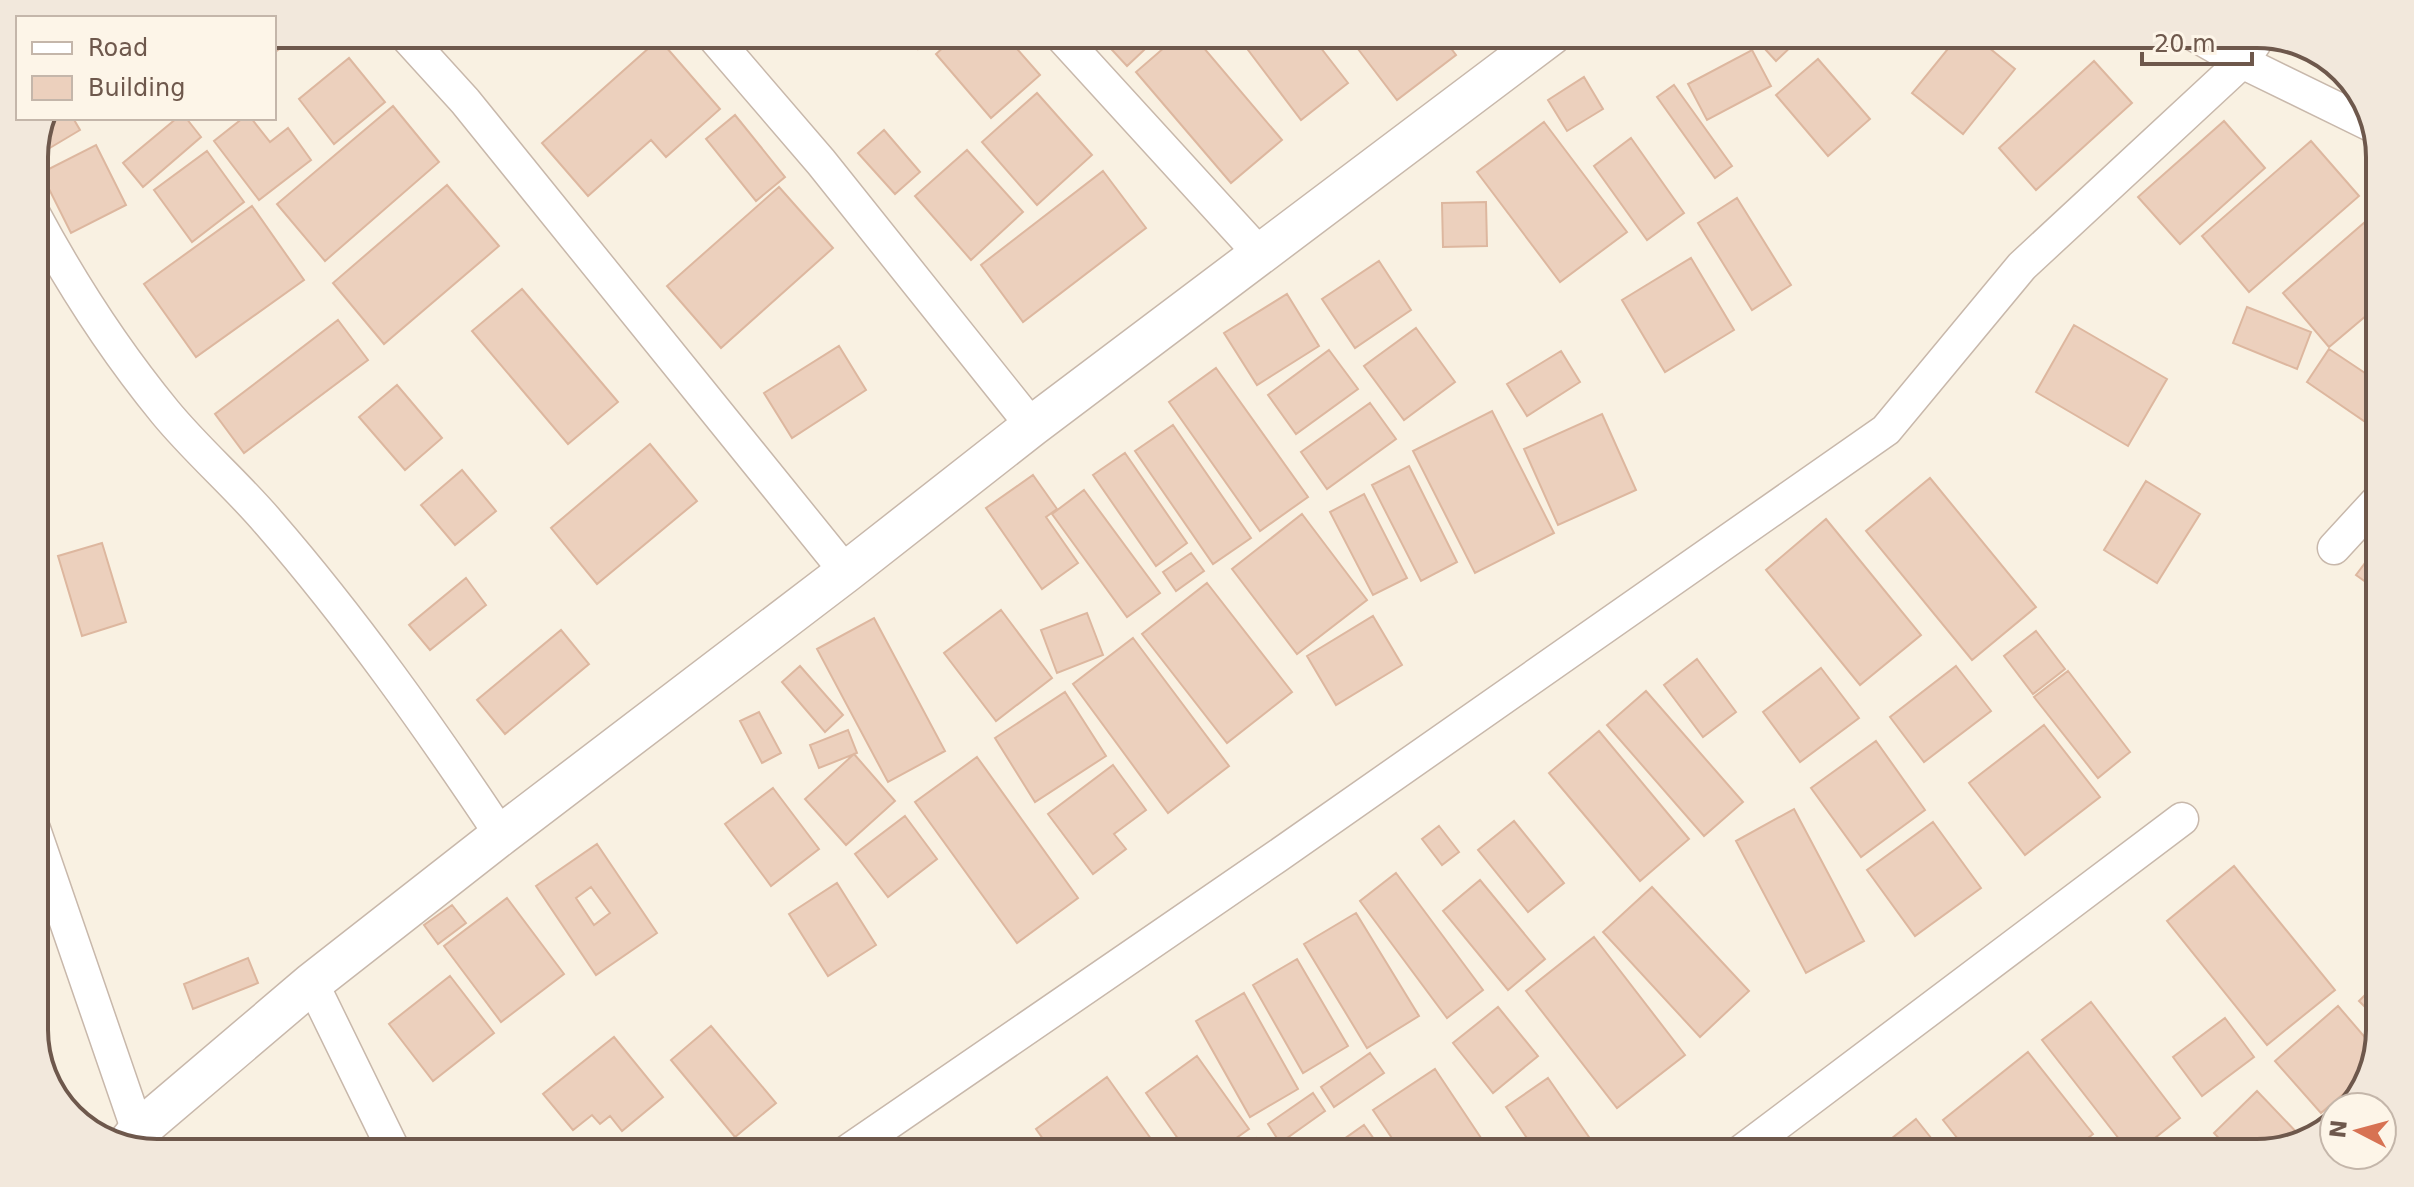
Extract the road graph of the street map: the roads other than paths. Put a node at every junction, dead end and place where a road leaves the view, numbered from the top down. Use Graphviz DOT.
graph roads {
  1 [pos="417,48"];
  2 [pos="723,48"];
  3 [pos="1072,48"];
  4 [pos="1533,48"];
  5 [pos="2218,48"];
  6 [pos="2251,48"];
  7 [pos="2242,62"];
  8 [pos="2359,119"];
  9 [pos="48,237"];
  10 [pos="1260,254"];
  11 [pos="1032,426"];
  12 [pos="2366,513"];
  13 [pos="2334,548"];
  14 [pos="846,572"];
  15 [pos="2182,819"];
  16 [pos="501,835"];
  17 [pos="48,873"];
  18 [pos="312,983"];
  19 [pos="131,1136"];
  20 [pos="135,1137"];
  21 [pos="388,1139"];
  22 [pos="865,1139"];
  23 [pos="1758,1139"];
  1 -- 14 [label="street"];
  2 -- 11 [label="street"];
  3 -- 10 [label="street"];
  4 -- 10 [label="street"];
  5 -- 7 [label="street"];
  6 -- 7 [label="street"];
  7 -- 8 [label="street"];
  7 -- 22 [label="street"];
  9 -- 16 [label="street"];
  10 -- 11 [label="street"];
  11 -- 14 [label="street"];
  12 -- 13 [label="street"];
  14 -- 16 [label="street"];
  15 -- 23 [label="street"];
  16 -- 18 [label="street"];
  17 -- 19 [label="street"];
  18 -- 20 [label="street"];
  18 -- 21 [label="street"];
}
